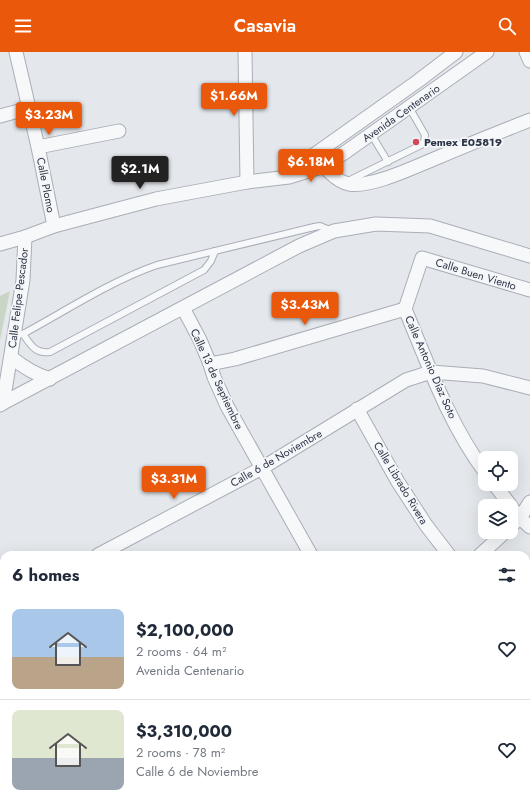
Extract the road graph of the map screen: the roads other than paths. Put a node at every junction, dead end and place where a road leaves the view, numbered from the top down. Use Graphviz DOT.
graph roads {
  1 [pos="16,52"];
  2 [pos="245,52"];
  3 [pos="456,52"];
  4 [pos="487,52"];
  5 [pos="526,52"];
  6 [pos="530,61"];
  7 [pos="418,81"];
  8 [pos="427,94"];
  9 [pos="409,107"];
  10 [pos="30,108"];
  11 [pos="0,116"];
  12 [pos="530,120"];
  13 [pos="119,130"];
  14 [pos="371,134"];
  15 [pos="337,138"];
  16 [pos="38,146"];
  17 [pos="347,151"];
  18 [pos="315,154"];
  19 [pos="388,162"];
  20 [pos="324,166"];
  21 [pos="289,177"];
  22 [pos="247,182"];
  23 [pos="344,183"];
  24 [pos="54,226"];
  25 [pos="334,231"];
  26 [pos="25,237"];
  27 [pos="0,244"];
  28 [pos="215,251"];
  29 [pos="530,256"];
  30 [pos="422,258"];
  31 [pos="530,290"];
  32 [pos="183,308"];
  33 [pos="405,309"];
  34 [pos="19,334"];
  35 [pos="11,356"];
  36 [pos="210,364"];
  37 [pos="432,372"];
  38 [pos="50,379"];
  39 [pos="530,388"];
  40 [pos="2,404"];
  41 [pos="357,409"];
  42 [pos="478,461"];
  43 [pos="262,468"];
  44 [pos="499,491"];
  45 [pos="506,499"];
  46 [pos="530,502"];
  47 [pos="518,518"];
  48 [pos="518,523"];
  49 [pos="530,527"];
  50 [pos="497,539"];
  51 [pos="106,551"];
  52 [pos="309,551"];
  53 [pos="446,551"];
  54 [pos="484,551"];
  1 -- 10 [label="street, Calle Plomo"];
  2 -- 22 [label="street"];
  3 -- 7 [label="street, Avenida Centenario"];
  4 -- 8 [label="street, Avenida Centenario"];
  5 -- 6 [label="street"];
  7 -- 8 [label="street"];
  7 -- 15 [label="street, Avenida Centenario"];
  8 -- 9 [label="street, Avenida Centenario"];
  9 -- 14 [label="street, Avenida Centenario"];
  9 -- 19 [label="lane"];
  10 -- 11 [label="street"];
  10 -- 16 [label="street, Calle Plomo"];
  12 -- 23 [label="street"];
  13 -- 16 [label="street"];
  14 -- 17 [label="street, Avenida Centenario"];
  14 -- 19 [label="lane"];
  15 -- 17 [label="street"];
  15 -- 18 [label="street, Avenida Centenario"];
  16 -- 24 [label="street, Calle Plomo"];
  17 -- 20 [label="street, Avenida Centenario"];
  18 -- 20 [label="street"];
  18 -- 21 [label="street, Avenida Centenario"];
  19 -- 23 [label="lane"];
  20 -- 21 [label="street, Avenida Centenario"];
  20 -- 23 [label="street"];
  21 -- 22 [label="street, Avenida Centenario"];
  22 -- 24 [label="street, Avenida Centenario"];
  24 -- 26 [label="street, Avenida Centenario"];
  25 -- 28 [label="lane"];
  25 -- 29 [label="street"];
  25 -- 32 [label="street"];
  26 -- 27 [label="street, Avenida Centenario"];
  26 -- 34 [label="street, Calle Felipe Pescador"];
  28 -- 34 [label="lane"];
  28 -- 34 [label="lane"];
  30 -- 31 [label="street, Calle Buen Viento"];
  30 -- 33 [label="street, Calle Antonio Díaz Soto"];
  32 -- 36 [label="street, Calle 13 de Septiembre"];
  32 -- 38 [label="street"];
  33 -- 36 [label="street"];
  33 -- 37 [label="street, Calle Antonio Díaz Soto"];
  34 -- 35 [label="street, Calle Felipe Pescador"];
  35 -- 38 [label="street"];
  35 -- 40 [label="street, Calle Felipe Pescador"];
  36 -- 43 [label="street, Calle 13 de Septiembre"];
  37 -- 39 [label="street"];
  37 -- 41 [label="street, Calle 6 de Noviembre"];
  37 -- 42 [label="street, Calle Antonio Díaz Soto"];
  38 -- 40 [label="street"];
  41 -- 43 [label="street, Calle 6 de Noviembre"];
  41 -- 53 [label="street, Calle Librado Rivera"];
  43 -- 51 [label="street, Calle 6 de Noviembre"];
  43 -- 52 [label="street, Calle 13 de Septiembre"];
  44 -- 45 [label="street"];
  46 -- 47 [label="street"];
  48 -- 49 [label="street"];
  50 -- 54 [label="street"];
}
